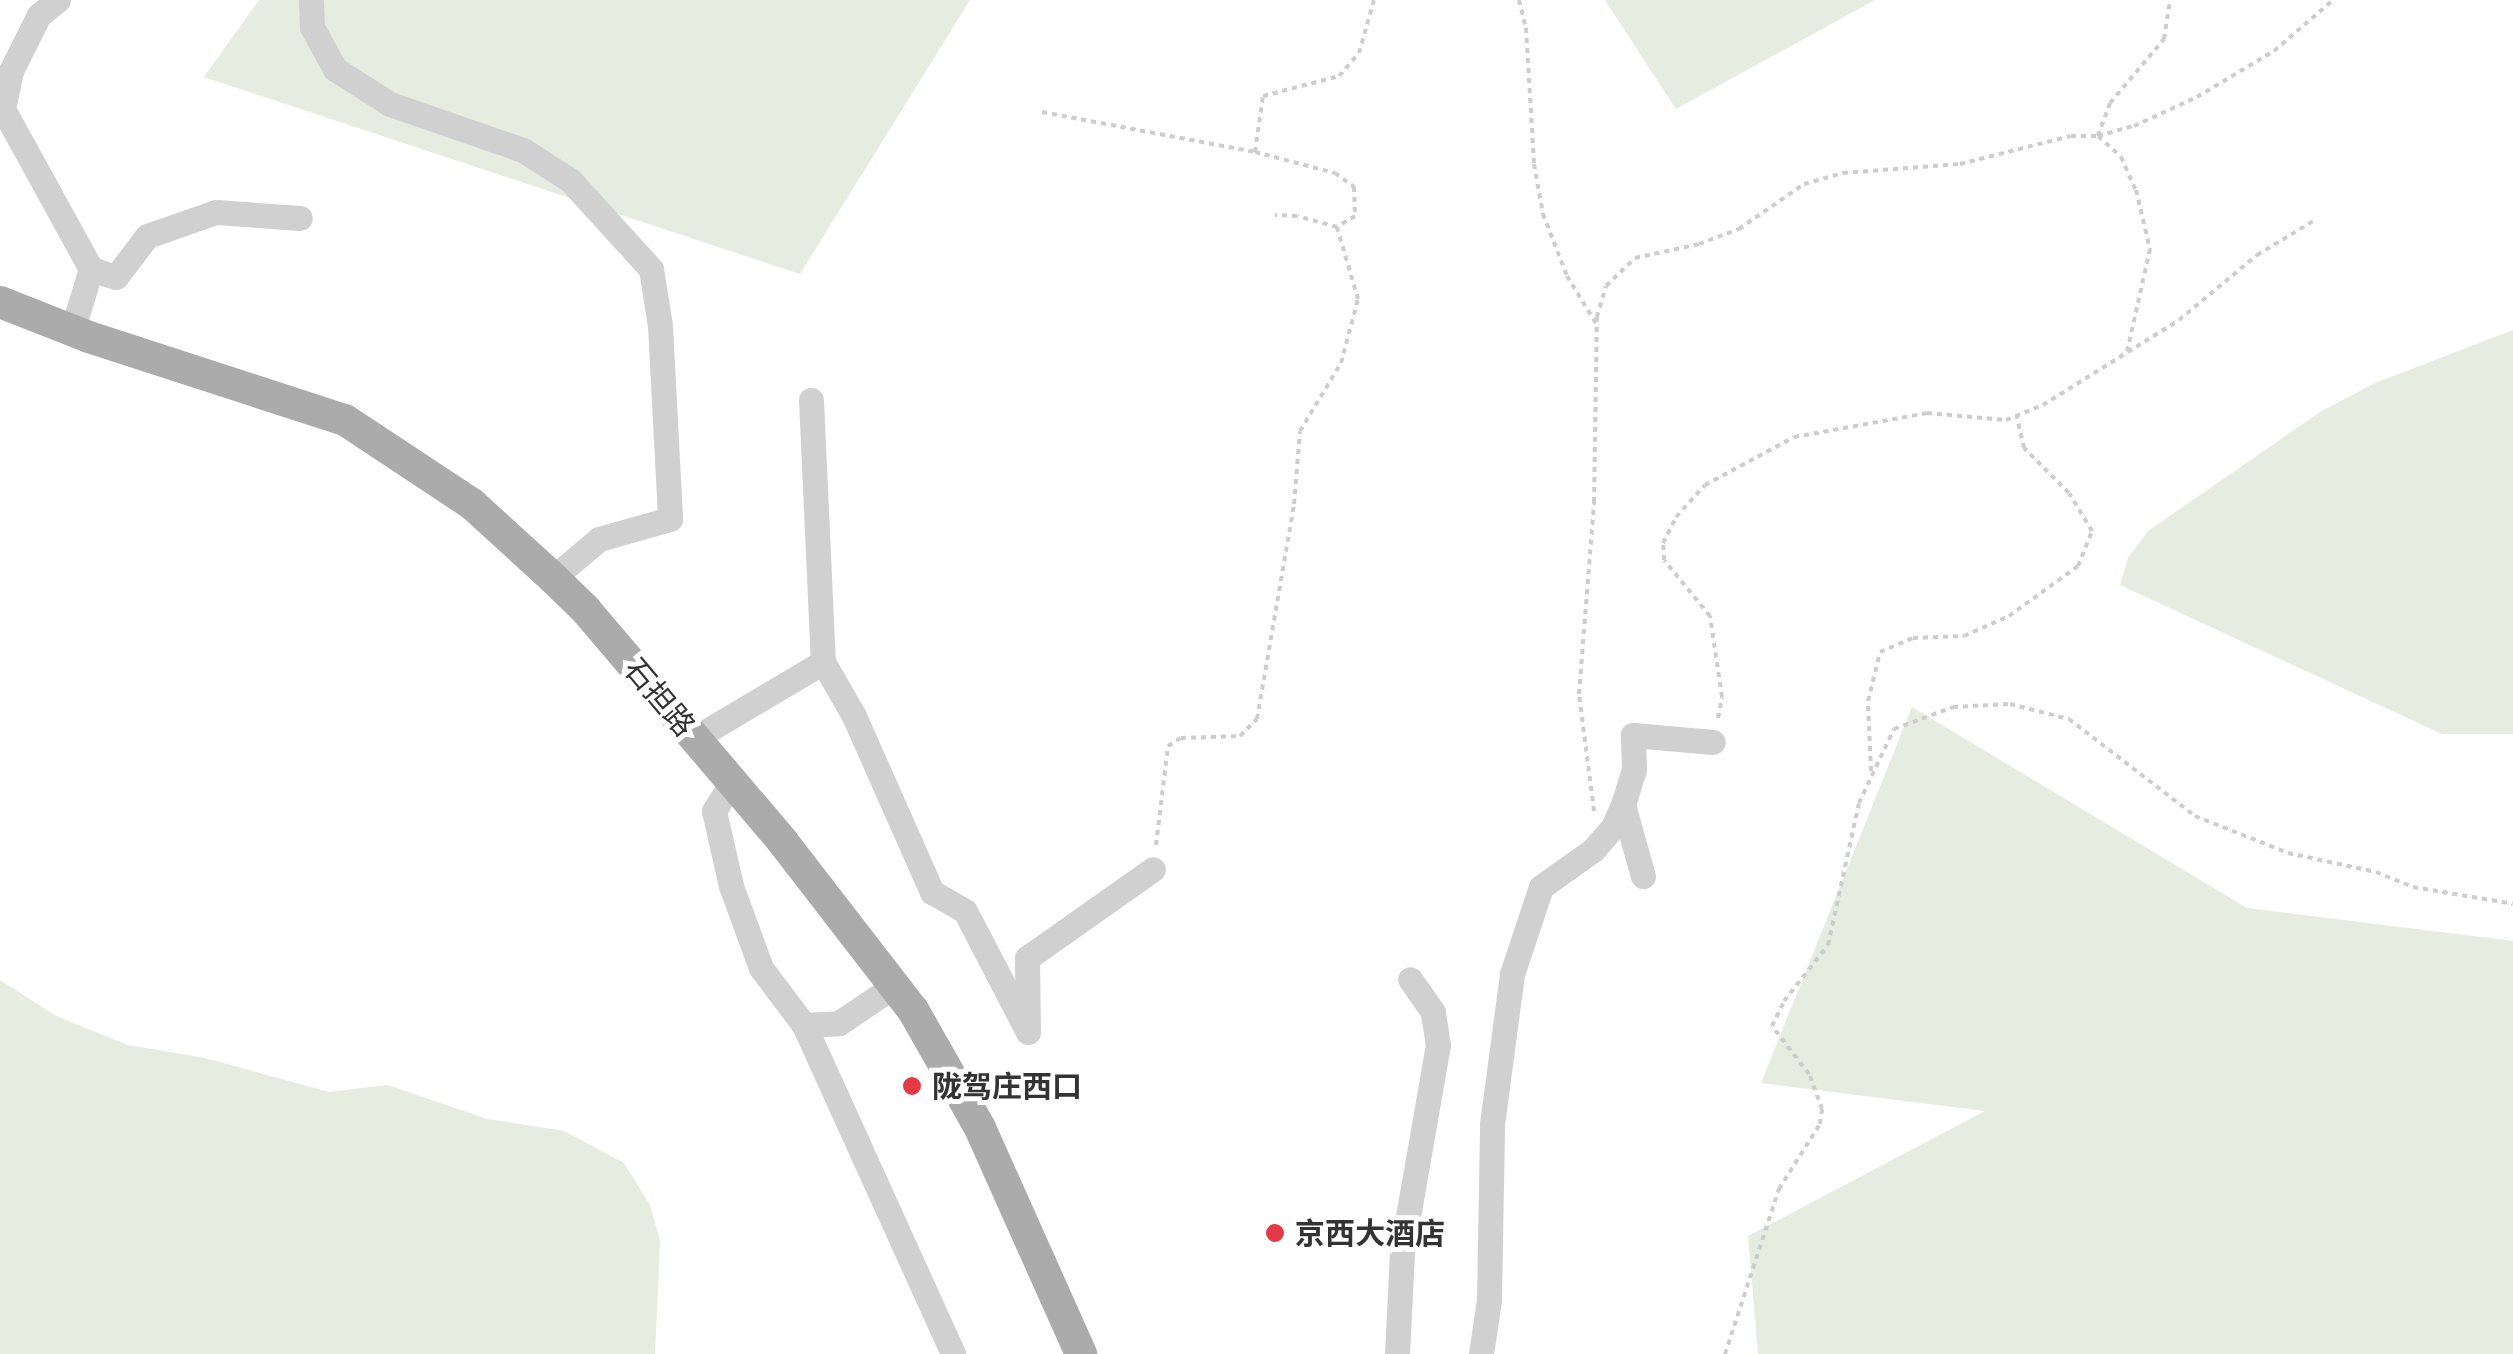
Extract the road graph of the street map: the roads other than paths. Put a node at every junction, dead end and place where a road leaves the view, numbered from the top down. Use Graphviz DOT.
graph roads {
  1 [pos="58,0"];
  2 [pos="311,0"];
  3 [pos="300,218"];
  4 [pos="91,269"];
  5 [pos="0,302"];
  6 [pos="72,331"];
  7 [pos="811,400"];
  8 [pos="553,578"];
  9 [pos="823,662"];
  10 [pos="695,738"];
  11 [pos="1714,742"];
  12 [pos="732,782"];
  13 [pos="1624,805"];
  14 [pos="1153,869"];
  15 [pos="1643,876"];
  16 [pos="1410,979"];
  17 [pos="894,986"];
  18 [pos="804,1024"];
  19 [pos="953,1354"];
  20 [pos="1081,1354"];
  21 [pos="1397,1354"];
  22 [pos="1481,1354"];
  1 -- 4 [label="street"];
  2 -- 8 [label="street"];
  3 -- 4 [label="street"];
  4 -- 6 [label="street"];
  5 -- 6 [label="main road, 石担路"];
  6 -- 8 [label="main road, 石担路"];
  7 -- 9 [label="street"];
  8 -- 10 [label="main road, 石担路"];
  9 -- 10 [label="street"];
  9 -- 14 [label="street"];
  10 -- 12 [label="main road, 石担路"];
  11 -- 13 [label="street"];
  12 -- 17 [label="main road, 石担路"];
  12 -- 18 [label="street"];
  13 -- 15 [label="street"];
  13 -- 22 [label="street"];
  16 -- 21 [label="street"];
  17 -- 18 [label="street"];
  17 -- 20 [label="main road, 石担路"];
  18 -- 19 [label="street"];
}
